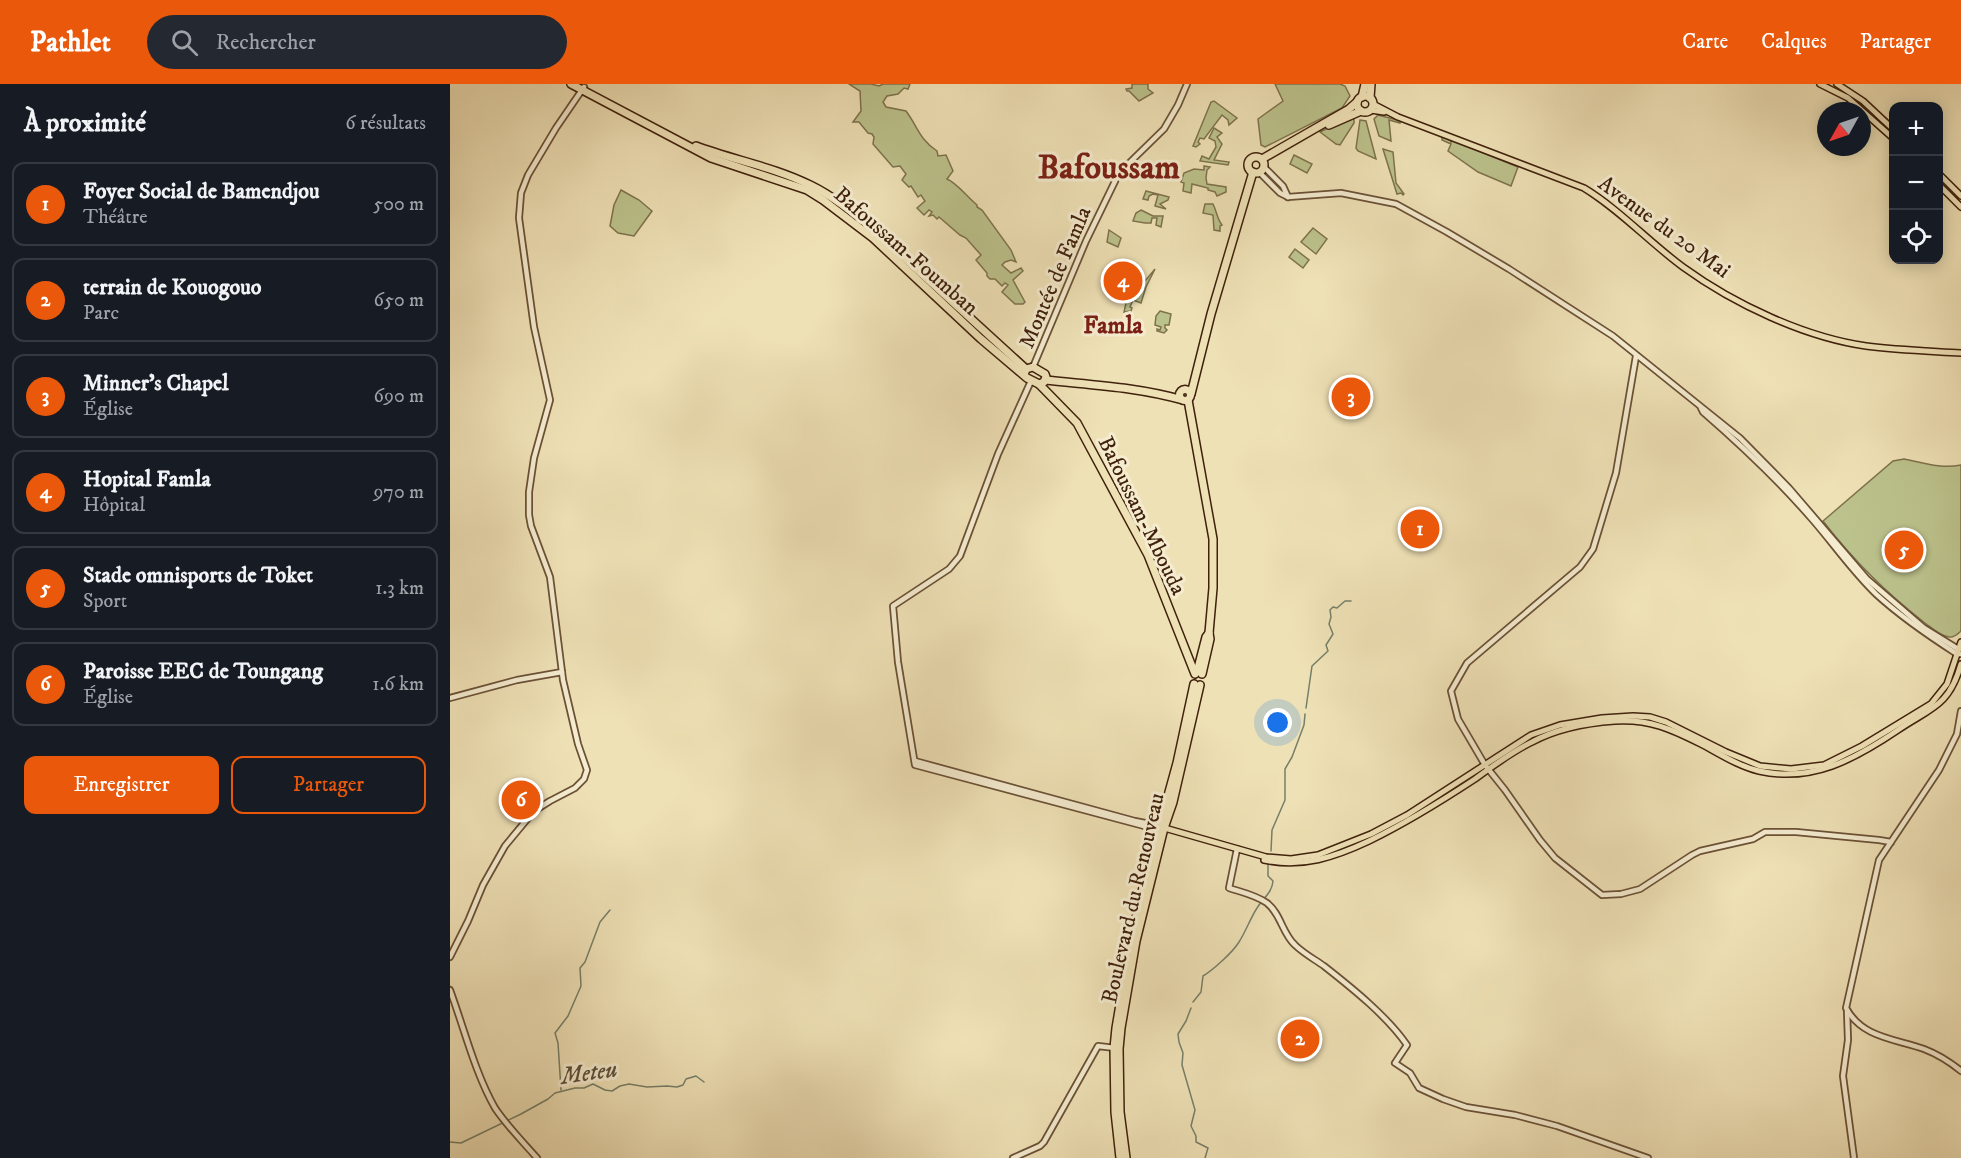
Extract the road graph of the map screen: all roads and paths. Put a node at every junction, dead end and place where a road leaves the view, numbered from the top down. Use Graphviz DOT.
graph roads {
  1 [pos="571,84"];
  2 [pos="1187,84"];
  3 [pos="1365,84"];
  4 [pos="1371,84"];
  5 [pos="1820,84"];
  6 [pos="1837,84"];
  7 [pos="582,87"];
  8 [pos="1359,99"];
  9 [pos="1371,104"];
  10 [pos="1361,111"];
  11 [pos="1889,126"];
  12 [pos="1889,135"];
  13 [pos="1259,167"];
  14 [pos="1943,178"];
  15 [pos="1943,189"];
  16 [pos="1961,196"];
  17 [pos="1961,207"];
  18 [pos="1961,353"];
  19 [pos="1636,356"];
  20 [pos="1028,370"];
  21 [pos="1031,381"];
  22 [pos="1046,382"];
  23 [pos="1186,395"];
  24 [pos="1050,396"];
  25 [pos="1961,642"];
  26 [pos="1959,651"];
  27 [pos="1961,664"];
  28 [pos="562,672"];
  29 [pos="1198,673"];
  30 [pos="450,698"];
  31 [pos="1961,711"];
  32 [pos="1487,767"];
  33 [pos="1161,829"];
  34 [pos="1891,842"];
  35 [pos="1237,850"];
  36 [pos="450,957"];
  37 [pos="450,990"];
  38 [pos="1847,1011"];
  39 [pos="1117,1049"];
  40 [pos="1961,1071"];
  41 [pos="1123,1156"];
  42 [pos="537,1158"];
  43 [pos="1013,1158"];
  44 [pos="1648,1158"];
  45 [pos="1854,1158"];
  1 -- 7 [label="highway, Bafoussam-Foumban"];
  2 -- 20 [label="street, Montée de Famla"];
  3 -- 8 [label="highway"];
  4 -- 9 [label="highway"];
  5 -- 12 [label="main road"];
  6 -- 11 [label="main road"];
  7 -- 20 [label="highway, Bafoussam-Foumban"];
  7 -- 28 [label="street"];
  8 -- 9 [label="highway"];
  8 -- 10 [label="highway"];
  8 -- 13 [label="highway"];
  9 -- 10 [label="highway"];
  9 -- 18 [label="main road, Avenue du 20 Mai"];
  10 -- 13 [label="highway"];
  13 -- 19 [label="street"];
  13 -- 23 [label="highway"];
  14 -- 16 [label="main road"];
  15 -- 17 [label="main road"];
  19 -- 26 [label="street"];
  19 -- 32 [label="street"];
  20 -- 21 [label="highway"];
  20 -- 22 [label="highway, Bafoussam-Mbouda"];
  21 -- 22 [label="highway"];
  21 -- 33 [label="street"];
  22 -- 23 [label="highway"];
  22 -- 24 [label="highway, Bafoussam-Mbouda"];
  22 -- 24 [label="highway"];
  23 -- 29 [label="highway, Boulevard du Renouveau"];
  24 -- 29 [label="highway, Bafoussam-Mbouda"];
  25 -- 26 [label="main road"];
  26 -- 32 [label="main road"];
  27 -- 32 [label="main road"];
  28 -- 30 [label="street"];
  28 -- 36 [label="street"];
  29 -- 33 [label="highway, Boulevard du Renouveau"];
  31 -- 34 [label="street"];
  32 -- 34 [label="street"];
  32 -- 35 [label="main road"];
  33 -- 35 [label="main road"];
  33 -- 39 [label="highway, Boulevard du Renouveau"];
  34 -- 38 [label="street"];
  35 -- 44 [label="street"];
  37 -- 42 [label="street"];
  38 -- 40 [label="street"];
  38 -- 45 [label="street"];
  39 -- 41 [label="highway, Boulevard du Renouveau"];
  39 -- 43 [label="street"];
}
